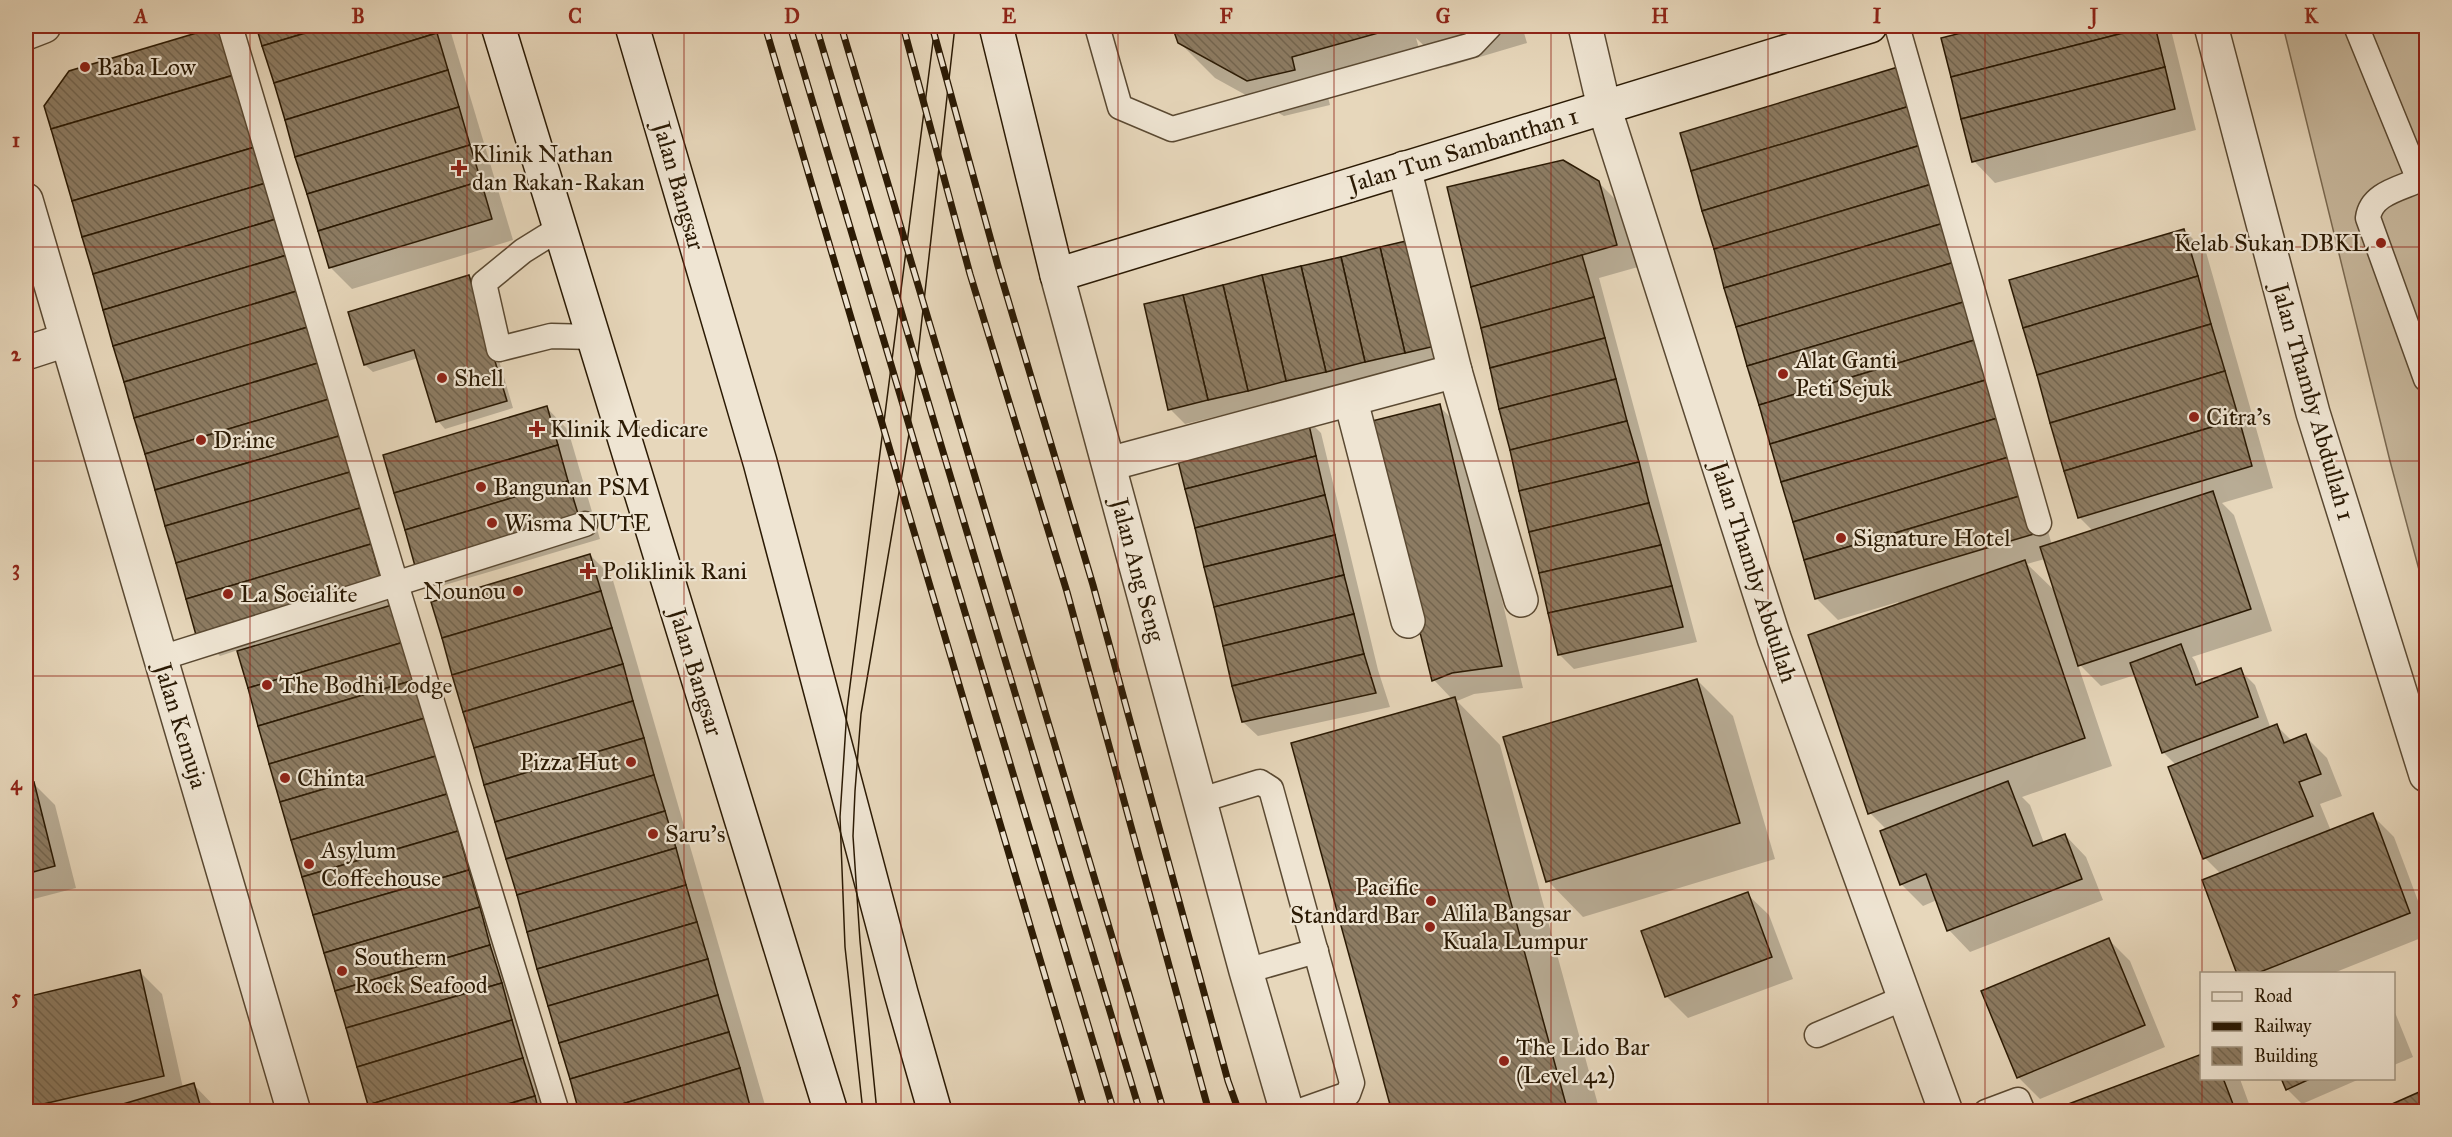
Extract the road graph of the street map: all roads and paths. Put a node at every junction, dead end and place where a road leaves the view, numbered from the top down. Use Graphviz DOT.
graph roads {
  1 [pos="44,26"];
  2 [pos="230,26"];
  3 [pos="498,26"];
  4 [pos="632,26"];
  5 [pos="996,26"];
  6 [pos="1097,26"];
  7 [pos="1490,26"];
  8 [pos="1585,26"];
  9 [pos="1870,26"];
  10 [pos="1897,26"];
  11 [pos="2211,26"];
  12 [pos="2356,26"];
  13 [pos="26,33"];
  14 [pos="1604,107"];
  15 [pos="1404,168"];
  16 [pos="2423,178"];
  17 [pos="26,200"];
  18 [pos="560,228"];
  19 [pos="1056,275"];
  20 [pos="594,337"];
  21 [pos="66,340"];
  22 [pos="26,353"];
  23 [pos="1455,371"];
  24 [pos="2427,379"];
  25 [pos="1351,401"];
  26 [pos="1109,464"];
  27 [pos="2039,523"];
  28 [pos="585,524"];
  29 [pos="396,584"];
  30 [pos="1521,600"];
  31 [pos="1408,621"];
  32 [pos="161,658"];
  33 [pos="2427,775"];
  34 [pos="1201,800"];
  35 [pos="1316,951"];
  36 [pos="1246,971"];
  37 [pos="1904,998"];
  38 [pos="1817,1035"];
  39 [pos="827,1110"];
  40 [pos="294,1112"];
  41 [pos="557,1112"];
  42 [pos="935,1112"];
  43 [pos="1287,1112"];
  44 [pos="1297,1112"];
  45 [pos="1946,1112"];
  46 [pos="1986,1112"];
  47 [pos="2023,1112"];
  1 -- 13 [label="street"];
  2 -- 29 [label="lane"];
  3 -- 18 [label="street, Jalan Bangsar"];
  4 -- 42 [label="street, Jalan Bangsar"];
  5 -- 19 [label="street, Jalan Ang Seng"];
  6 -- 7 [label="lane"];
  8 -- 14 [label="street, Jalan Thamby Abdullah"];
  9 -- 14 [label="street, Jalan Tun Sambanthan 1"];
  10 -- 27 [label="lane"];
  11 -- 33 [label="street, Jalan Thamby Abdullah 1"];
  12 -- 16 [label="lane"];
  14 -- 15 [label="street, Jalan Tun Sambanthan 1"];
  14 -- 37 [label="street, Jalan Thamby Abdullah"];
  15 -- 19 [label="street, Jalan Tun Sambanthan 1"];
  15 -- 23 [label="street"];
  16 -- 24 [label="lane"];
  17 -- 21 [label="street, Jalan Kemuja"];
  18 -- 20 [label="street, Jalan Bangsar"];
  18 -- 20 [label="lane"];
  19 -- 26 [label="street, Jalan Ang Seng"];
  20 -- 39 [label="street, Jalan Bangsar"];
  21 -- 22 [label="street"];
  21 -- 32 [label="street, Jalan Kemuja"];
  23 -- 25 [label="street"];
  23 -- 30 [label="street"];
  25 -- 26 [label="street"];
  25 -- 31 [label="street"];
  26 -- 34 [label="street, Jalan Ang Seng"];
  28 -- 29 [label="lane"];
  29 -- 32 [label="lane"];
  29 -- 41 [label="lane"];
  32 -- 40 [label="street, Jalan Kemuja"];
  34 -- 35 [label="lane"];
  34 -- 36 [label="street, Jalan Ang Seng"];
  35 -- 36 [label="lane"];
  35 -- 44 [label="lane"];
  36 -- 43 [label="street, Jalan Ang Seng"];
  37 -- 38 [label="lane"];
  37 -- 45 [label="street, Jalan Thamby Abdullah"];
  46 -- 47 [label="lane"];
}
